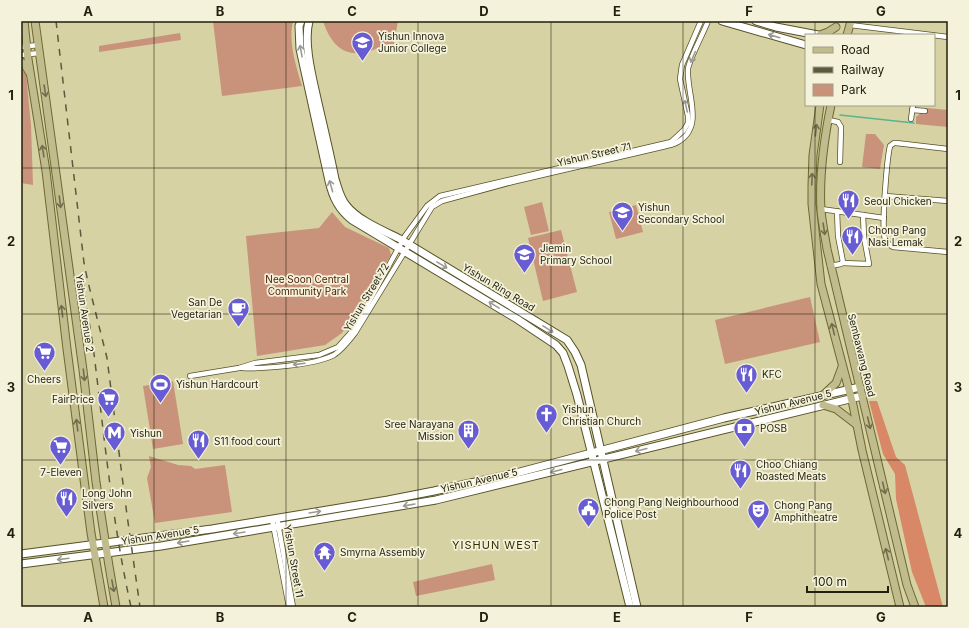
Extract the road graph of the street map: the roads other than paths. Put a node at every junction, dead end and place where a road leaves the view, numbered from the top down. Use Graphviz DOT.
graph roads {
  1 [pos="35,21"];
  2 [pos="301,21"];
  3 [pos="309,21"];
  4 [pos="701,21"];
  5 [pos="708,21"];
  6 [pos="722,21"];
  7 [pos="756,21"];
  8 [pos="850,23"];
  9 [pos="23,24"];
  10 [pos="837,24"];
  11 [pos="814,34"];
  12 [pos="822,34"];
  13 [pos="834,34"];
  14 [pos="847,34"];
  15 [pos="921,34"];
  16 [pos="935,36"];
  17 [pos="948,37"];
  18 [pos="38,45"];
  19 [pos="805,45"];
  20 [pos="24,47"];
  21 [pos="39,53"];
  22 [pos="24,55"];
  23 [pos="21,62"];
  24 [pos="688,77"];
  25 [pos="31,78"];
  26 [pos="680,78"];
  27 [pos="820,106"];
  28 [pos="831,106"];
  29 [pos="913,107"];
  30 [pos="925,111"];
  31 [pos="911,118"];
  32 [pos="828,120"];
  33 [pos="948,149"];
  34 [pos="840,162"];
  35 [pos="885,196"];
  36 [pos="948,201"];
  37 [pos="821,209"];
  38 [pos="837,211"];
  39 [pos="863,215"];
  40 [pos="884,218"];
  41 [pos="404,246"];
  42 [pos="948,252"];
  43 [pos="842,263"];
  44 [pos="830,266"];
  45 [pos="842,366"];
  46 [pos="190,376"];
  47 [pos="860,387"];
  48 [pos="849,390"];
  49 [pos="862,396"];
  50 [pos="821,397"];
  51 [pos="851,399"];
  52 [pos="823,405"];
  53 [pos="857,425"];
  54 [pos="601,450"];
  55 [pos="592,453"];
  56 [pos="603,459"];
  57 [pos="594,462"];
  58 [pos="274,519"];
  59 [pos="276,527"];
  60 [pos="105,543"];
  61 [pos="93,545"];
  62 [pos="107,553"];
  63 [pos="21,554"];
  64 [pos="94,555"];
  65 [pos="21,564"];
  66 [pos="104,607"];
  67 [pos="116,607"];
  68 [pos="289,607"];
  69 [pos="293,607"];
  70 [pos="630,607"];
  71 [pos="637,607"];
  72 [pos="900,607"];
  73 [pos="915,607"];
  1 -- 18 [label="main road, Yishun Avenue 2"];
  41 -- 2 [label="main road, Yishun Ring Road, one-way"];
  3 -- 41 [label="main road, Yishun Ring Road"];
  4 -- 26 [label="street, Yishun Street 71"];
  5 -- 24 [label="street, Yishun Street 71, one-way"];
  19 -- 6 [label="main road, one-way"];
  7 -- 11 [label="main road"];
  8 -- 14 [label="main road"];
  8 -- 15 [label="street"];
  9 -- 20 [label="main road"];
  10 -- 12 [label="main road"];
  10 -- 13 [label="main road"];
  16 -- 17 [label="street"];
  18 -- 20 [label="street"];
  18 -- 21 [label="main road, Yishun Avenue 2"];
  20 -- 22 [label="main road"];
  21 -- 22 [label="street"];
  21 -- 60 [label="main road, Yishun Avenue 2, one-way"];
  22 -- 25 [label="main road"];
  23 -- 25 [label="main road"];
  24 -- 26 [label="street"];
  24 -- 41 [label="street, Yishun Street 71"];
  61 -- 25 [label="main road, one-way"];
  41 -- 26 [label="street, Yishun Street 71, one-way"];
  45 -- 27 [label="main road, one-way"];
  28 -- 32 [label="main road, Sembawang Road"];
  29 -- 30 [label="street"];
  29 -- 31 [label="street"];
  32 -- 34 [label="street"];
  32 -- 37 [label="main road, Sembawang Road"];
  33 -- 35 [label="street"];
  35 -- 36 [label="street"];
  35 -- 40 [label="street"];
  37 -- 38 [label="street"];
  37 -- 44 [label="main road, Sembawang Road, one-way"];
  38 -- 39 [label="street"];
  38 -- 43 [label="street"];
  39 -- 40 [label="street"];
  39 -- 43 [label="street"];
  40 -- 42 [label="street"];
  41 -- 46 [label="street, Yishun Street 72"];
  41 -- 54 [label="main road, Yishun Ring Road, one-way"];
  55 -- 41 [label="main road, Yishun Ring Road, one-way"];
  43 -- 44 [label="street"];
  44 -- 47 [label="main road, Sembawang Road"];
  45 -- 48 [label="main road"];
  45 -- 50 [label="main road"];
  47 -- 48 [label="main road, Yishun Avenue 5"];
  47 -- 49 [label="main road, Sembawang Road"];
  48 -- 50 [label="main road, Yishun Avenue 5"];
  48 -- 51 [label="main road"];
  49 -- 51 [label="main road, Yishun Avenue 5"];
  49 -- 73 [label="main road, Sembawang Road, one-way"];
  50 -- 54 [label="main road, Yishun Avenue 5"];
  51 -- 52 [label="main road, Yishun Avenue 5"];
  51 -- 53 [label="main road"];
  52 -- 53 [label="main road"];
  52 -- 56 [label="main road, Yishun Avenue 5, one-way"];
  72 -- 53 [label="main road, one-way"];
  54 -- 55 [label="main road, Yishun Avenue 5"];
  54 -- 56 [label="main road, Yishun Ring Road"];
  55 -- 57 [label="main road, Yishun Ring Road"];
  58 -- 55 [label="main road, Yishun Avenue 5, one-way"];
  56 -- 57 [label="main road, Yishun Avenue 5"];
  56 -- 71 [label="main road, Yishun Ring Road"];
  57 -- 59 [label="main road, Yishun Avenue 5, one-way"];
  57 -- 70 [label="main road, Yishun Ring Road"];
  58 -- 59 [label="street, Yishun Street 11"];
  58 -- 60 [label="main road, Yishun Avenue 5"];
  59 -- 62 [label="main road, Yishun Avenue 5, one-way"];
  59 -- 68 [label="street, Yishun Street 11"];
  59 -- 69 [label="street, Yishun Street 11"];
  60 -- 61 [label="main road, Yishun Avenue 5"];
  60 -- 62 [label="main road, Yishun Avenue 2"];
  61 -- 63 [label="main road, Yishun Avenue 5"];
  61 -- 64 [label="main road"];
  62 -- 64 [label="main road, Yishun Avenue 5"];
  62 -- 67 [label="main road, Yishun Avenue 2, one-way"];
  64 -- 65 [label="main road, Yishun Avenue 5, one-way"];
  64 -- 66 [label="main road"];
}
